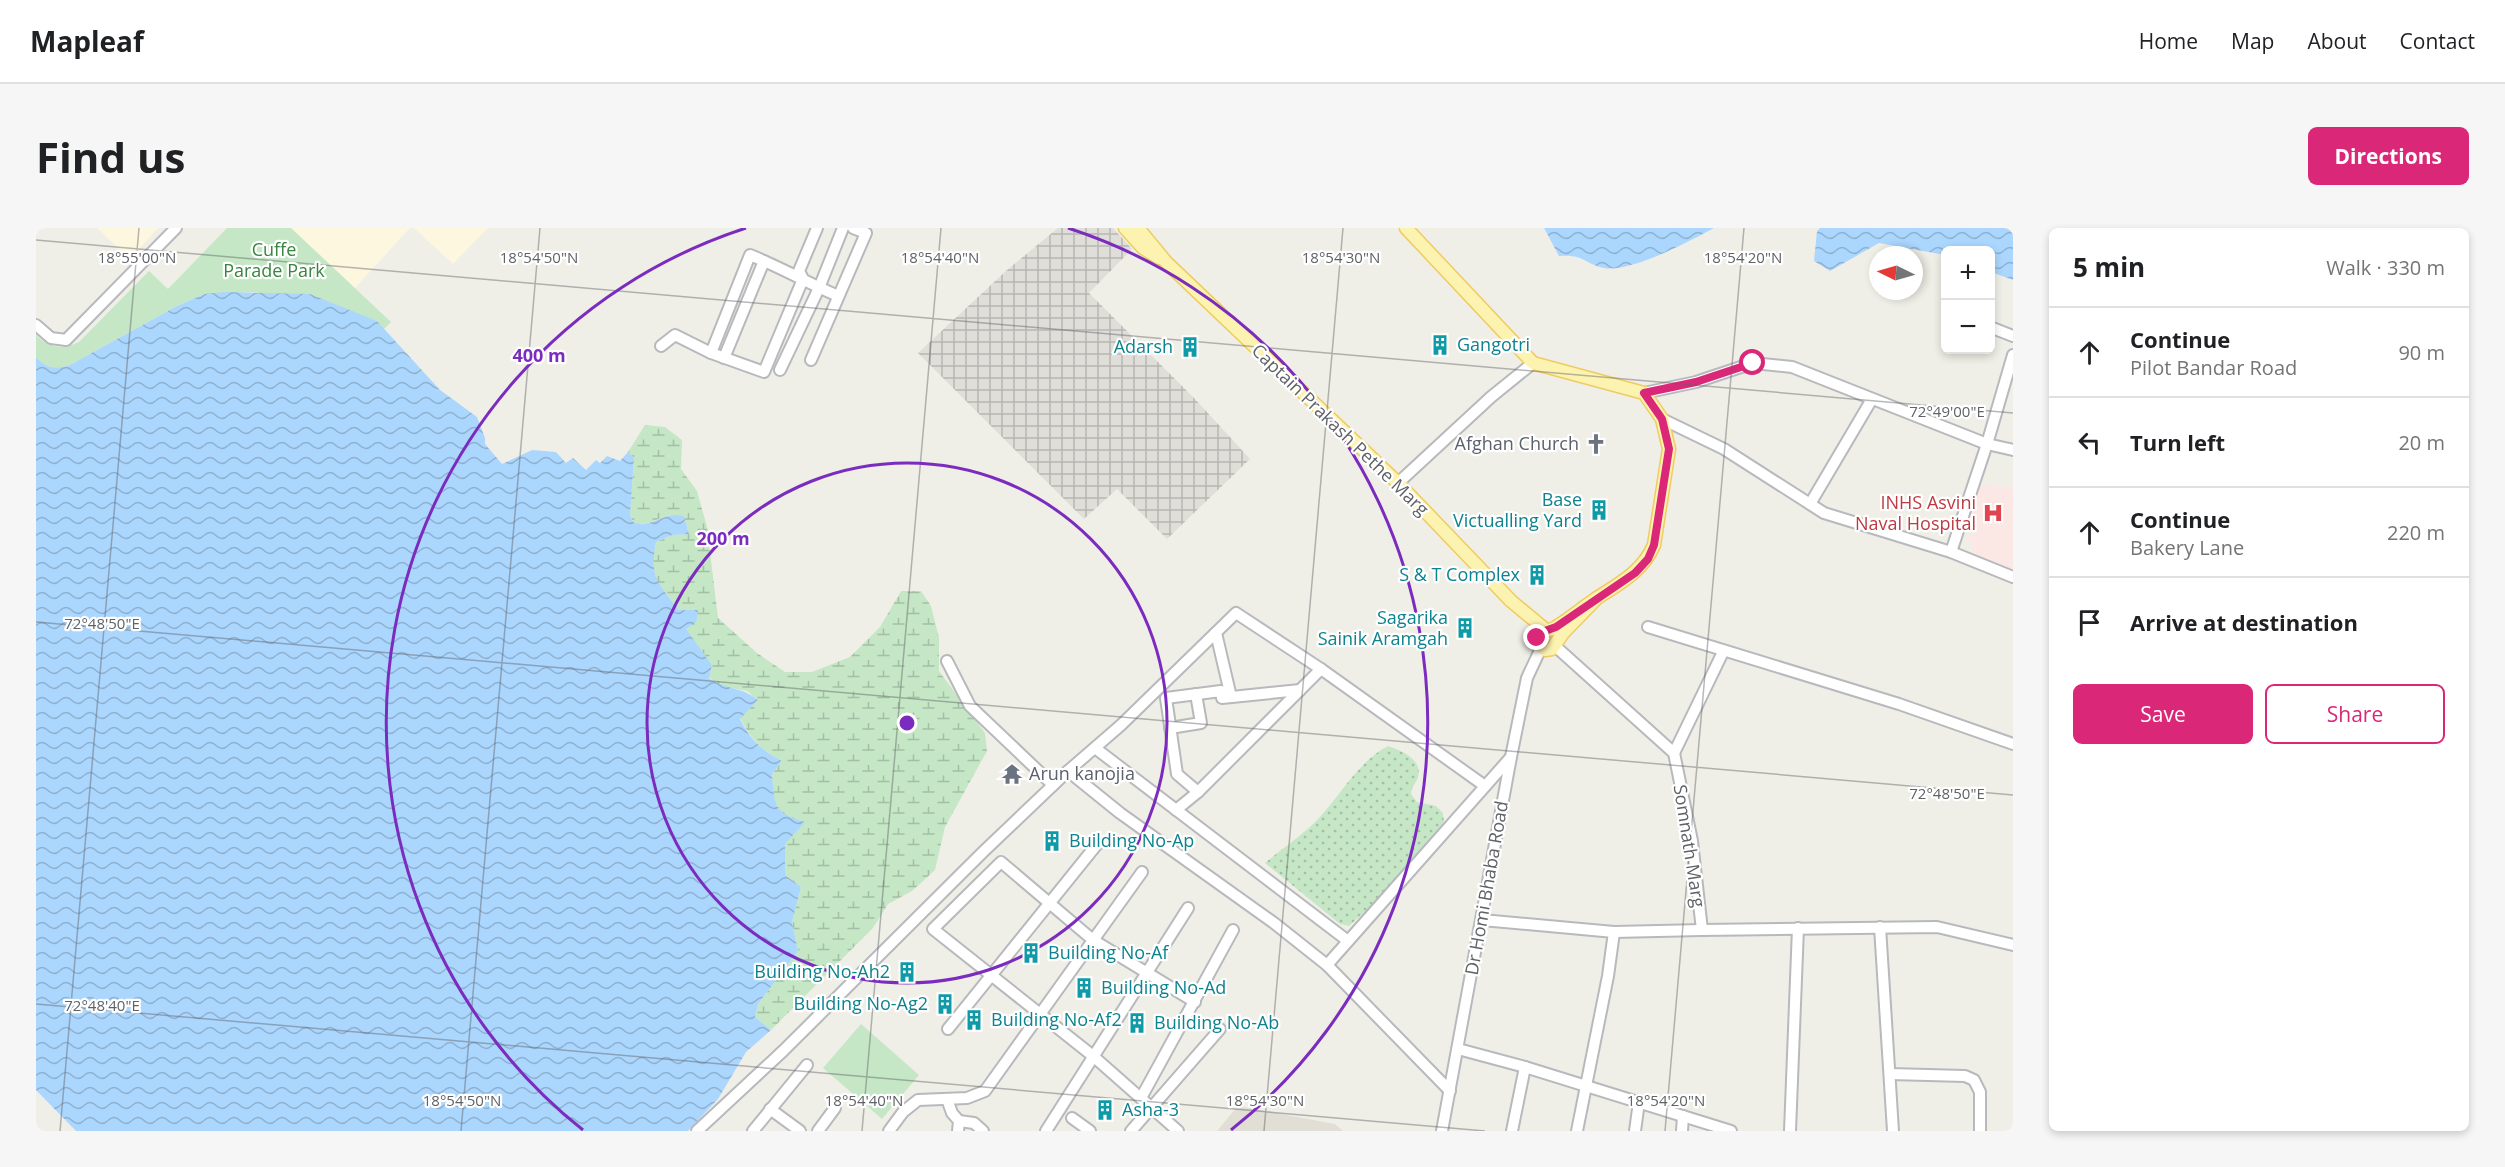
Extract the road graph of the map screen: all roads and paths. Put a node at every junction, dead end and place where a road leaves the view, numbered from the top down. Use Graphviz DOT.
graph roads {
  1 [pos="176,228"];
  2 [pos="817,228"];
  3 [pos="843,228"];
  4 [pos="854,228"];
  5 [pos="1125,228"];
  6 [pos="1137,228"];
  7 [pos="1406,228"];
  8 [pos="764,261"];
  9 [pos="1166,262"];
  10 [pos="803,279"];
  11 [pos="819,288"];
  12 [pos="838,296"];
  13 [pos="36,326"];
  14 [pos="1995,329"];
  15 [pos="2013,336"];
  16 [pos="662,346"];
  17 [pos="711,352"];
  18 [pos="2013,355"];
  19 [pos="724,357"];
  20 [pos="811,360"];
  21 [pos="1533,363"];
  22 [pos="780,370"];
  23 [pos="1644,393"];
  24 [pos="1872,399"];
  25 [pos="1662,419"];
  26 [pos="1987,444"];
  27 [pos="2013,450"];
  28 [pos="1398,483"];
  29 [pos="1810,504"];
  30 [pos="1951,552"];
  31 [pos="2013,577"];
  32 [pos="1597,598"];
  33 [pos="1511,601"];
  34 [pos="1648,627"];
  35 [pos="1548,630"];
  36 [pos="1216,633"];
  37 [pos="1556,644"];
  38 [pos="1539,645"];
  39 [pos="1723,652"];
  40 [pos="947,661"];
  41 [pos="1321,669"];
  42 [pos="1300,690"];
  43 [pos="1196,694"];
  44 [pos="1231,697"];
  45 [pos="1170,728"];
  46 [pos="2013,744"];
  47 [pos="1095,748"];
  48 [pos="1674,753"];
  49 [pos="1511,757"];
  50 [pos="1068,771"];
  51 [pos="1053,785"];
  52 [pos="1485,786"];
  53 [pos="1198,792"];
  54 [pos="1176,810"];
  55 [pos="1098,843"];
  56 [pos="1142,872"];
  57 [pos="1049,902"];
  58 [pos="1188,908"];
  59 [pos="1482,920"];
  60 [pos="1880,927"];
  61 [pos="1798,928"];
  62 [pos="1233,930"];
  63 [pos="1702,930"];
  64 [pos="1614,932"];
  65 [pos="1093,940"];
  66 [pos="1348,940"];
  67 [pos="2013,945"];
  68 [pos="1327,965"];
  69 [pos="1146,973"];
  70 [pos="990,976"];
  71 [pos="1195,1002"];
  72 [pos="1041,1015"];
  73 [pos="948,1029"];
  74 [pos="1220,1029"];
  75 [pos="1458,1049"];
  76 [pos="1093,1056"];
  77 [pos="807,1065"];
  78 [pos="1525,1067"];
  79 [pos="1890,1074"];
  80 [pos="1586,1087"];
  81 [pos="1450,1092"];
  82 [pos="1142,1098"];
  83 [pos="947,1099"];
  84 [pos="1639,1102"];
  85 [pos="1152,1107"];
  86 [pos="835,1108"];
  87 [pos="770,1109"];
  88 [pos="1683,1116"];
  89 [pos="1072,1118"];
  90 [pos="958,1126"];
  91 [pos="697,1131"];
  92 [pos="753,1131"];
  93 [pos="800,1131"];
  94 [pos="818,1131"];
  95 [pos="889,1131"];
  96 [pos="983,1131"];
  97 [pos="1046,1131"];
  98 [pos="1090,1131"];
  99 [pos="1131,1131"];
  100 [pos="1178,1131"];
  101 [pos="1442,1131"];
  102 [pos="1512,1131"];
  103 [pos="1577,1131"];
  104 [pos="1635,1131"];
  105 [pos="1682,1131"];
  106 [pos="1731,1131"];
  107 [pos="1790,1131"];
  108 [pos="1893,1131"];
  109 [pos="1980,1131"];
  1 -- 13 [label="street"];
  2 -- 10 [label="street"];
  3 -- 11 [label="street"];
  4 -- 12 [label="street"];
  5 -- 9 [label="main road, Captain Prakash Pethe Marg"];
  6 -- 9 [label="main road, Captain Prakash Pethe Marg"];
  7 -- 21 [label="main road"];
  8 -- 10 [label="street"];
  8 -- 17 [label="street"];
  8 -- 19 [label="street"];
  9 -- 28 [label="main road, Captain Prakash Pethe Marg"];
  10 -- 11 [label="street"];
  10 -- 19 [label="street"];
  11 -- 12 [label="street"];
  11 -- 22 [label="street"];
  12 -- 20 [label="street"];
  14 -- 15 [label="street"];
  16 -- 17 [label="street"];
  17 -- 19 [label="street"];
  18 -- 26 [label="street"];
  21 -- 23 [label="main road"];
  21 -- 28 [label="street"];
  23 -- 24 [label="street"];
  23 -- 25 [label="main road"];
  24 -- 26 [label="street"];
  24 -- 29 [label="street"];
  25 -- 29 [label="street"];
  25 -- 32 [label="main road"];
  26 -- 27 [label="street"];
  26 -- 30 [label="street"];
  28 -- 33 [label="main road, Captain Prakash Pethe Marg"];
  29 -- 30 [label="street"];
  30 -- 31 [label="street"];
  32 -- 35 [label="main road"];
  32 -- 37 [label="main road"];
  33 -- 35 [label="main road, Captain Prakash Pethe Marg"];
  33 -- 38 [label="main road, Captain Prakash Pethe Marg"];
  34 -- 39 [label="street"];
  35 -- 37 [label="main road"];
  35 -- 38 [label="main road"];
  36 -- 41 [label="street"];
  36 -- 44 [label="street"];
  36 -- 47 [label="street"];
  37 -- 38 [label="main road"];
  37 -- 48 [label="street"];
  38 -- 49 [label="street, Dr Homi Bhaba Road"];
  39 -- 46 [label="street"];
  39 -- 48 [label="street"];
  40 -- 51 [label="street"];
  41 -- 42 [label="street"];
  41 -- 52 [label="street"];
  42 -- 44 [label="street"];
  42 -- 53 [label="street"];
  43 -- 44 [label="street"];
  43 -- 45 [label="street"];
  43 -- 45 [label="street"];
  45 -- 53 [label="street"];
  47 -- 50 [label="street"];
  47 -- 54 [label="street"];
  48 -- 63 [label="street, Somnath Marg"];
  49 -- 52 [label="street"];
  49 -- 59 [label="street, Dr Homi Bhaba Road"];
  50 -- 51 [label="street"];
  50 -- 68 [label="street"];
  51 -- 91 [label="street"];
  52 -- 66 [label="street"];
  53 -- 54 [label="street"];
  54 -- 66 [label="street"];
  55 -- 57 [label="street"];
  56 -- 65 [label="street"];
  57 -- 65 [label="street"];
  57 -- 70 [label="street"];
  57 -- 70 [label="street"];
  58 -- 69 [label="street"];
  59 -- 64 [label="street"];
  59 -- 75 [label="street, Dr Homi Bhaba Road"];
  60 -- 61 [label="street, Somnath Marg"];
  60 -- 67 [label="street, Somnath Marg"];
  60 -- 79 [label="street"];
  61 -- 63 [label="street, Somnath Marg"];
  61 -- 107 [label="street"];
  62 -- 71 [label="street"];
  63 -- 64 [label="street"];
  64 -- 80 [label="street"];
  65 -- 69 [label="street"];
  65 -- 72 [label="street"];
  66 -- 68 [label="street"];
  68 -- 81 [label="street"];
  69 -- 71 [label="street"];
  69 -- 76 [label="street"];
  70 -- 72 [label="street"];
  70 -- 73 [label="street"];
  71 -- 82 [label="street"];
  72 -- 76 [label="street"];
  72 -- 83 [label="street"];
  74 -- 85 [label="street"];
  75 -- 78 [label="street"];
  75 -- 81 [label="street, Dr Homi Bhaba Road"];
  76 -- 82 [label="street"];
  76 -- 97 [label="street"];
  77 -- 87 [label="street"];
  78 -- 80 [label="street"];
  78 -- 102 [label="street"];
  79 -- 108 [label="street"];
  79 -- 109 [label="street"];
  80 -- 84 [label="street"];
  80 -- 103 [label="street"];
  81 -- 101 [label="street, Dr Homi Bhaba Road"];
  82 -- 85 [label="street"];
  83 -- 90 [label="street"];
  83 -- 95 [label="street"];
  84 -- 88 [label="street"];
  84 -- 104 [label="street"];
  85 -- 99 [label="street"];
  85 -- 100 [label="street"];
  86 -- 94 [label="street"];
  87 -- 92 [label="street"];
  87 -- 93 [label="street"];
  88 -- 105 [label="street"];
  88 -- 106 [label="street"];
  89 -- 98 [label="street"];
  90 -- 96 [label="street"];
}
